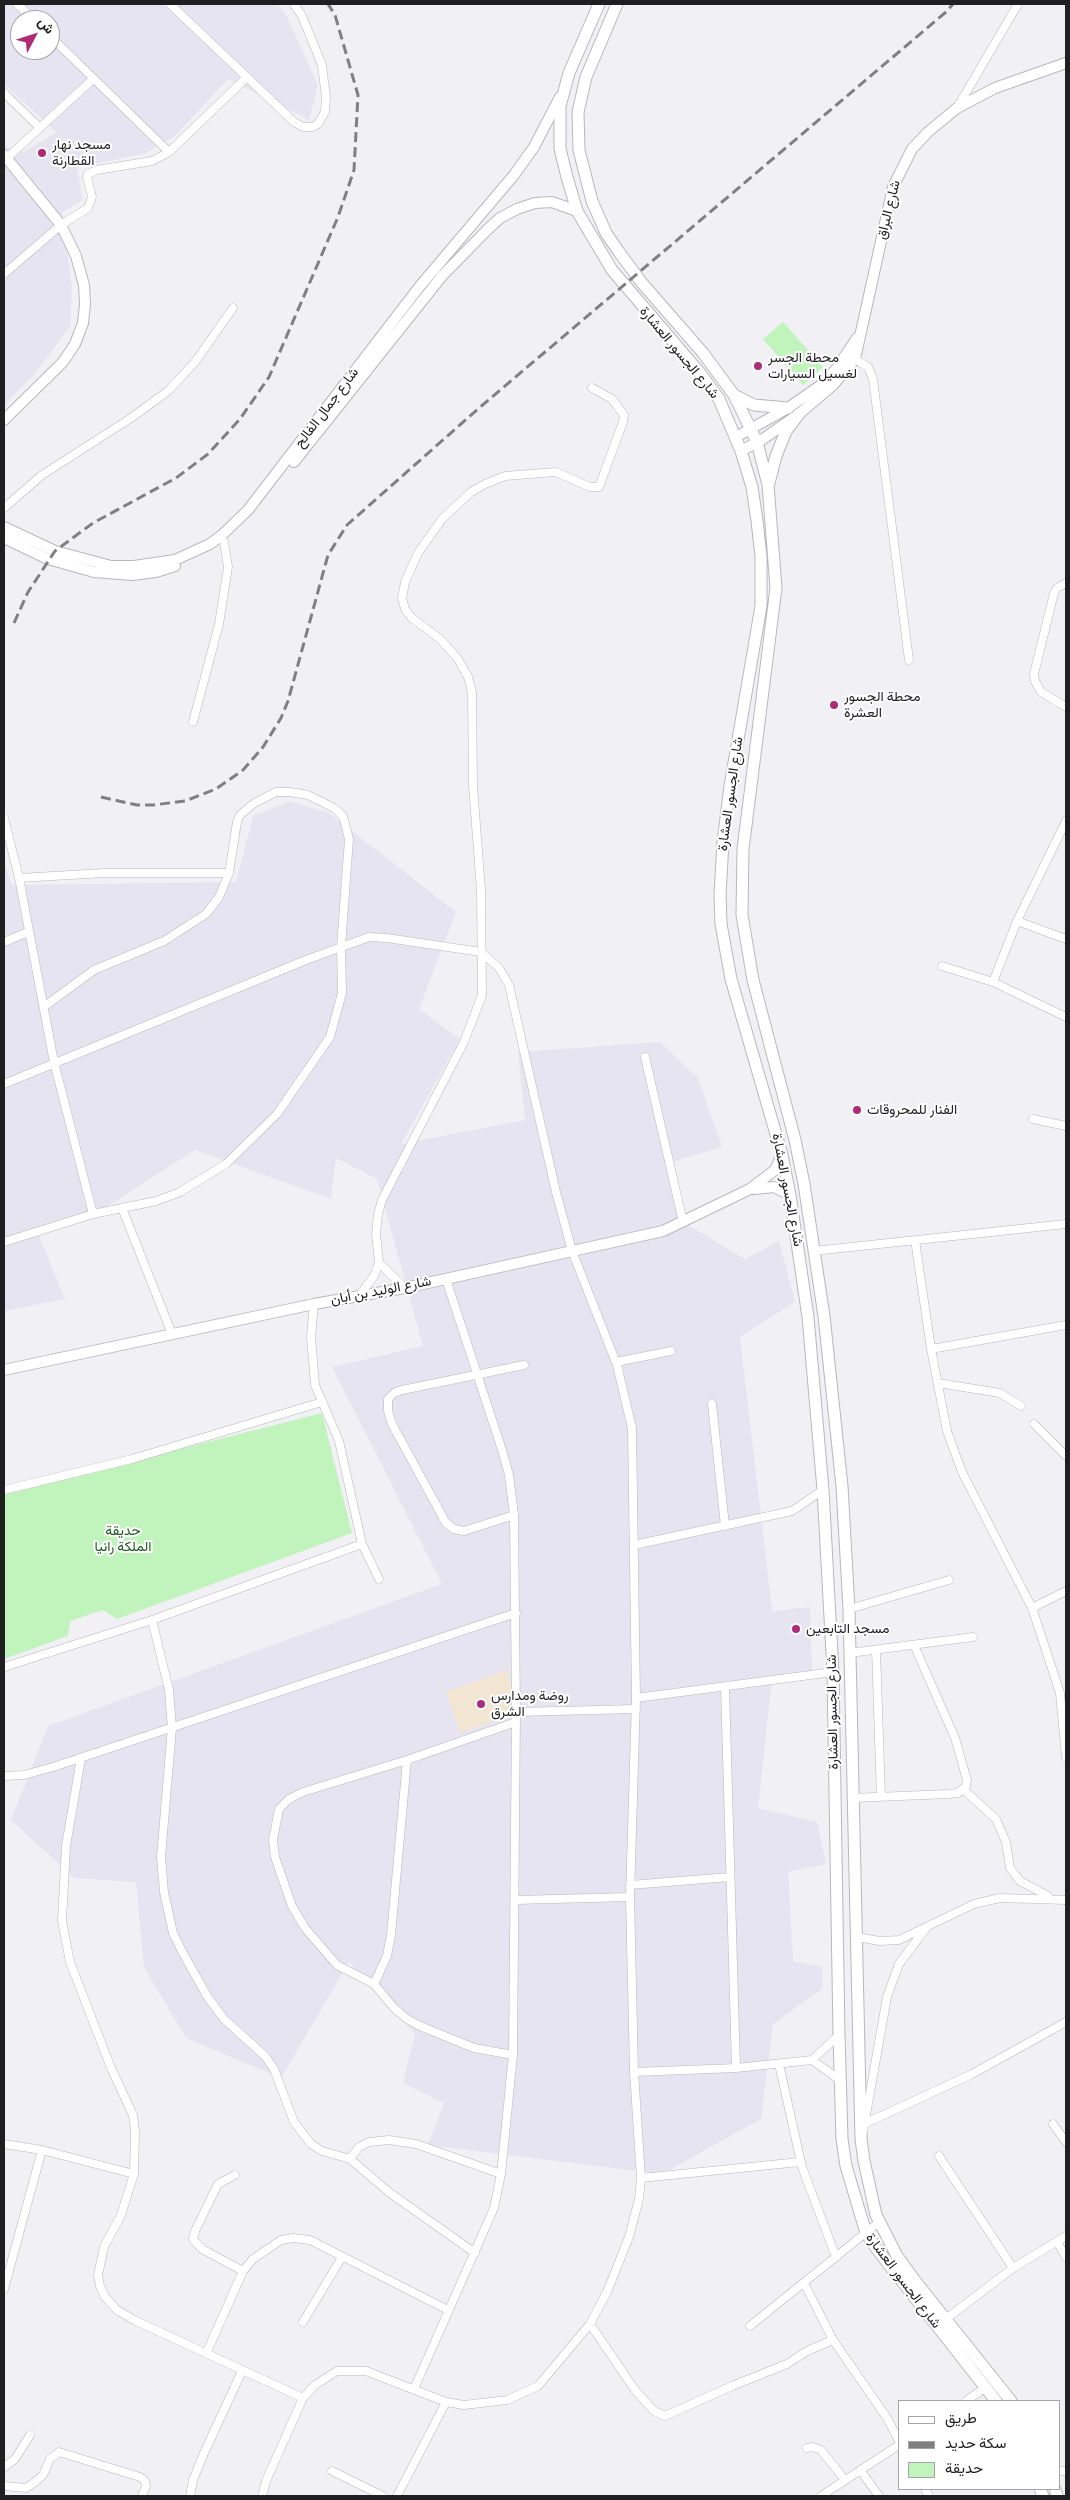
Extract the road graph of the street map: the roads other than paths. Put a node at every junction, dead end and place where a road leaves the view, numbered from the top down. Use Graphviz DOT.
graph roads {
  1 [pos="170,4"];
  2 [pos="294,4"];
  3 [pos="599,4"];
  4 [pos="617,4"];
  5 [pos="1018,4"];
  6 [pos="60,46"];
  7 [pos="1066,63"];
  8 [pos="246,78"];
  9 [pos="93,80"];
  10 [pos="564,90"];
  11 [pos="4,93"];
  12 [pos="957,108"];
  13 [pos="40,128"];
  14 [pos="169,152"];
  15 [pos="5,156"];
  16 [pos="578,210"];
  17 [pos="61,225"];
  18 [pos="4,274"];
  19 [pos="233,308"];
  20 [pos="862,331"];
  21 [pos="855,359"];
  22 [pos="592,388"];
  23 [pos="734,395"];
  24 [pos="788,408"];
  25 [pos="799,414"];
  26 [pos="4,420"];
  27 [pos="752,430"];
  28 [pos="736,437"];
  29 [pos="757,442"];
  30 [pos="741,451"];
  31 [pos="768,484"];
  32 [pos="4,508"];
  33 [pos="4,526"];
  34 [pos="4,538"];
  35 [pos="224,542"];
  36 [pos="1066,583"];
  37 [pos="909,660"];
  38 [pos="1066,707"];
  39 [pos="193,722"];
  40 [pos="4,818"];
  41 [pos="1066,821"];
  42 [pos="6,832"];
  43 [pos="229,873"];
  44 [pos="19,878"];
  45 [pos="1017,922"];
  46 [pos="28,932"];
  47 [pos="1066,939"];
  48 [pos="4,942"];
  49 [pos="342,946"];
  50 [pos="481,952"];
  51 [pos="942,966"];
  52 [pos="993,982"];
  53 [pos="45,1006"];
  54 [pos="1066,1017"];
  55 [pos="645,1057"];
  56 [pos="54,1062"];
  57 [pos="4,1084"];
  58 [pos="1033,1119"];
  59 [pos="1066,1126"];
  60 [pos="782,1155"];
  61 [pos="750,1189"];
  62 [pos="790,1195"];
  63 [pos="122,1208"];
  64 [pos="93,1214"];
  65 [pos="683,1222"];
  66 [pos="1066,1224"];
  67 [pos="915,1240"];
  68 [pos="4,1242"];
  69 [pos="572,1251"];
  70 [pos="814,1251"];
  71 [pos="379,1263"];
  72 [pos="446,1279"];
  73 [pos="405,1288"];
  74 [pos="359,1296"];
  75 [pos="314,1304"];
  76 [pos="824,1316"];
  77 [pos="808,1317"];
  78 [pos="1066,1325"];
  79 [pos="172,1334"];
  80 [pos="931,1348"];
  81 [pos="671,1351"];
  82 [pos="616,1362"];
  83 [pos="524,1365"];
  84 [pos="4,1370"];
  85 [pos="478,1376"];
  86 [pos="938,1383"];
  87 [pos="322,1402"];
  88 [pos="712,1404"];
  89 [pos="1021,1406"];
  90 [pos="1034,1424"];
  91 [pos="1066,1456"];
  92 [pos="4,1490"];
  93 [pos="823,1490"];
  94 [pos="514,1515"];
  95 [pos="725,1526"];
  96 [pos="362,1544"];
  97 [pos="634,1545"];
  98 [pos="379,1579"];
  99 [pos="949,1580"];
  100 [pos="1066,1591"];
  101 [pos="1032,1608"];
  102 [pos="849,1609"];
  103 [pos="516,1613"];
  104 [pos="152,1620"];
  105 [pos="973,1637"];
  106 [pos="914,1645"];
  107 [pos="876,1650"];
  108 [pos="850,1653"];
  109 [pos="4,1667"];
  110 [pos="833,1672"];
  111 [pos="725,1687"];
  112 [pos="1063,1694"];
  113 [pos="636,1698"];
  114 [pos="636,1709"];
  115 [pos="516,1712"];
  116 [pos="516,1722"];
  117 [pos="172,1728"];
  118 [pos="1066,1757"];
  119 [pos="81,1758"];
  120 [pos="407,1760"];
  121 [pos="4,1776"];
  122 [pos="964,1790"];
  123 [pos="881,1797"];
  124 [pos="852,1798"];
  125 [pos="730,1876"];
  126 [pos="630,1885"];
  127 [pos="630,1897"];
  128 [pos="1054,1898"];
  129 [pos="515,1900"];
  130 [pos="1066,1900"];
  131 [pos="926,1928"];
  132 [pos="856,1937"];
  133 [pos="374,1984"];
  134 [pos="1066,2022"];
  135 [pos="839,2035"];
  136 [pos="513,2055"];
  137 [pos="812,2060"];
  138 [pos="779,2064"];
  139 [pos="736,2068"];
  140 [pos="634,2072"];
  141 [pos="840,2080"];
  142 [pos="866,2123"];
  143 [pos="1053,2124"];
  144 [pos="861,2139"];
  145 [pos="1066,2142"];
  146 [pos="4,2144"];
  147 [pos="42,2150"];
  148 [pos="939,2156"];
  149 [pos="350,2159"];
  150 [pos="800,2162"];
  151 [pos="134,2174"];
  152 [pos="501,2174"];
  153 [pos="235,2175"];
  154 [pos="641,2178"];
  155 [pos="879,2222"];
  156 [pos="866,2233"];
  157 [pos="1066,2236"];
  158 [pos="1057,2242"];
  159 [pos="475,2253"];
  160 [pos="342,2257"];
  161 [pos="1066,2257"];
  162 [pos="836,2258"];
  163 [pos="1013,2268"];
  164 [pos="243,2271"];
  165 [pos="804,2284"];
  166 [pos="4,2289"];
  167 [pos="448,2310"];
  168 [pos="946,2319"];
  169 [pos="303,2322"];
  170 [pos="590,2324"];
  171 [pos="750,2326"];
  172 [pos="833,2340"];
  173 [pos="206,2354"];
  174 [pos="242,2371"];
  175 [pos="986,2387"];
  176 [pos="414,2389"];
  177 [pos="302,2398"];
  178 [pos="967,2400"];
  179 [pos="995,2400"];
  180 [pos="1009,2400"];
  181 [pos="446,2402"];
  182 [pos="30,2436"];
  183 [pos="898,2439"];
  184 [pos="898,2446"];
  185 [pos="807,2448"];
  186 [pos="4,2467"];
  187 [pos="860,2470"];
  188 [pos="332,2471"];
  189 [pos="845,2480"];
  190 [pos="4,2486"];
  191 [pos="142,2496"];
  192 [pos="190,2496"];
  193 [pos="262,2496"];
  194 [pos="383,2496"];
  195 [pos="397,2496"];
  196 [pos="822,2496"];
  197 [pos="879,2496"];
  1 -- 8 [label="street"];
  2 -- 8 [label="street"];
  3 -- 10 [label="main road, شارع الجسور العشارة"];
  4 -- 23 [label="main road, شارع الجسور العشارة"];
  5 -- 12 [label="street"];
  6 -- 9 [label="street"];
  7 -- 12 [label="street, شارع البراق"];
  8 -- 14 [label="street"];
  9 -- 13 [label="street"];
  9 -- 14 [label="street"];
  10 -- 16 [label="main road, شارع الجسور العشارة"];
  10 -- 33 [label="street, شارع جمال الفالح"];
  11 -- 13 [label="street"];
  12 -- 20 [label="street, شارع البراق"];
  13 -- 15 [label="street"];
  14 -- 17 [label="street"];
  15 -- 17 [label="street"];
  16 -- 28 [label="main road, شارع الجسور العشارة"];
  16 -- 35 [label="street, شارع جمال الفالح"];
  17 -- 18 [label="street"];
  17 -- 26 [label="street"];
  19 -- 32 [label="street"];
  20 -- 21 [label="street, شارع البراق"];
  20 -- 24 [label="street, شارع البراق"];
  21 -- 25 [label="street, شارع البراق"];
  21 -- 37 [label="street"];
  22 -- 50 [label="street"];
  23 -- 24 [label="main road"];
  23 -- 27 [label="main road, شارع الجسور العشارة"];
  24 -- 27 [label="street, شارع البراق"];
  25 -- 29 [label="street, شارع البراق"];
  25 -- 31 [label="main road"];
  27 -- 28 [label="street, شارع البراق"];
  27 -- 29 [label="main road, شارع الجسور العشارة"];
  28 -- 30 [label="main road, شارع الجسور العشارة"];
  29 -- 30 [label="street, شارع البراق"];
  29 -- 31 [label="main road, شارع الجسور العشارة"];
  30 -- 60 [label="main road, شارع الجسور العشارة"];
  31 -- 70 [label="main road, شارع الجسور العشارة"];
  34 -- 35 [label="street, شارع جمال الفالح"];
  35 -- 39 [label="street"];
  36 -- 38 [label="street"];
  40 -- 42 [label="street"];
  41 -- 45 [label="street"];
  42 -- 44 [label="street"];
  43 -- 44 [label="street"];
  43 -- 49 [label="street"];
  43 -- 53 [label="street"];
  44 -- 46 [label="street"];
  45 -- 47 [label="street"];
  45 -- 52 [label="street"];
  46 -- 48 [label="street"];
  46 -- 53 [label="street"];
  49 -- 50 [label="street"];
  49 -- 56 [label="street"];
  49 -- 63 [label="street"];
  50 -- 69 [label="street"];
  50 -- 71 [label="street"];
  51 -- 52 [label="street"];
  52 -- 54 [label="street"];
  53 -- 56 [label="street"];
  55 -- 65 [label="street"];
  56 -- 57 [label="street"];
  56 -- 64 [label="street"];
  58 -- 59 [label="street"];
  60 -- 61 [label="street, شارع الوليد بن أبان"];
  60 -- 62 [label="main road, شارع الجسور العشارة"];
  61 -- 62 [label="street, شارع الوليد بن أبان"];
  61 -- 65 [label="street, شارع الوليد بن أبان"];
  62 -- 77 [label="main road, شارع الجسور العشارة"];
  63 -- 64 [label="street"];
  63 -- 79 [label="street"];
  64 -- 68 [label="street"];
  65 -- 69 [label="street, شارع الوليد بن أبان"];
  66 -- 67 [label="street"];
  67 -- 70 [label="street"];
  67 -- 80 [label="street"];
  69 -- 72 [label="street, شارع الوليد بن أبان"];
  69 -- 82 [label="street"];
  70 -- 76 [label="main road, شارع الجسور العشارة"];
  71 -- 73 [label="street"];
  71 -- 74 [label="street"];
  72 -- 73 [label="street, شارع الوليد بن أبان"];
  72 -- 85 [label="street"];
  73 -- 74 [label="street, شارع الوليد بن أبان"];
  74 -- 75 [label="street, شارع الوليد بن أبان"];
  75 -- 79 [label="street, شارع الوليد بن أبان"];
  75 -- 87 [label="street"];
  76 -- 77 [label="main road"];
  76 -- 102 [label="main road, شارع الجسور العشارة"];
  77 -- 93 [label="main road, شارع الجسور العشارة"];
  78 -- 80 [label="street"];
  79 -- 84 [label="street, شارع الوليد بن أبان"];
  80 -- 86 [label="street"];
  81 -- 82 [label="street"];
  82 -- 97 [label="street"];
  83 -- 85 [label="street"];
  85 -- 94 [label="street"];
  85 -- 94 [label="street"];
  86 -- 89 [label="street"];
  86 -- 101 [label="street"];
  87 -- 92 [label="street"];
  87 -- 96 [label="street"];
  88 -- 95 [label="street"];
  90 -- 91 [label="street"];
  93 -- 95 [label="street"];
  93 -- 110 [label="main road, شارع الجسور العشارة"];
  94 -- 103 [label="street"];
  95 -- 97 [label="street"];
  96 -- 98 [label="street"];
  96 -- 104 [label="street"];
  97 -- 113 [label="street"];
  99 -- 102 [label="street"];
  100 -- 101 [label="street"];
  101 -- 112 [label="street"];
  102 -- 108 [label="main road, شارع الجسور العشارة"];
  103 -- 115 [label="street"];
  103 -- 117 [label="street"];
  104 -- 109 [label="street"];
  104 -- 117 [label="street"];
  105 -- 106 [label="street"];
  106 -- 107 [label="street"];
  106 -- 122 [label="street"];
  107 -- 108 [label="street"];
  107 -- 123 [label="street"];
  108 -- 124 [label="main road, شارع الجسور العشارة"];
  110 -- 111 [label="street"];
  110 -- 135 [label="main road, شارع الجسور العشارة"];
  111 -- 113 [label="street"];
  111 -- 125 [label="street"];
  112 -- 118 [label="street"];
  113 -- 114 [label="street"];
  114 -- 115 [label="street"];
  114 -- 126 [label="street"];
  115 -- 116 [label="street"];
  116 -- 120 [label="street"];
  116 -- 129 [label="street"];
  117 -- 119 [label="street"];
  117 -- 149 [label="street"];
  119 -- 121 [label="street"];
  119 -- 151 [label="street"];
  120 -- 133 [label="street"];
  120 -- 133 [label="street"];
  122 -- 123 [label="street"];
  122 -- 128 [label="street"];
  123 -- 124 [label="street"];
  124 -- 132 [label="main road, شارع الجسور العشارة"];
  125 -- 126 [label="street"];
  125 -- 139 [label="street"];
  126 -- 127 [label="street"];
  127 -- 129 [label="street"];
  127 -- 140 [label="street"];
  128 -- 130 [label="street"];
  128 -- 131 [label="street"];
  129 -- 136 [label="street"];
  131 -- 132 [label="street"];
  131 -- 142 [label="street"];
  132 -- 144 [label="main road, شارع الجسور العشارة"];
  133 -- 136 [label="street"];
  134 -- 142 [label="street"];
  135 -- 137 [label="street"];
  135 -- 141 [label="main road, شارع الجسور العشارة"];
  136 -- 152 [label="street"];
  137 -- 138 [label="street"];
  137 -- 141 [label="street"];
  138 -- 139 [label="street"];
  138 -- 150 [label="street"];
  139 -- 140 [label="street"];
  140 -- 154 [label="street"];
  141 -- 156 [label="main road, شارع الجسور العشارة"];
  142 -- 144 [label="street"];
  143 -- 145 [label="street"];
  144 -- 155 [label="main road, شارع الجسور العشارة"];
  146 -- 147 [label="street"];
  147 -- 151 [label="street"];
  147 -- 166 [label="street"];
  148 -- 163 [label="street"];
  149 -- 152 [label="street"];
  149 -- 159 [label="street"];
  150 -- 154 [label="street"];
  150 -- 162 [label="street"];
  151 -- 173 [label="street"];
  152 -- 159 [label="street"];
  153 -- 164 [label="street"];
  154 -- 170 [label="street"];
  155 -- 156 [label="street"];
  155 -- 168 [label="main road, شارع الجسور العشارة"];
  156 -- 162 [label="street"];
  156 -- 175 [label="main road, شارع الجسور العشارة"];
  157 -- 158 [label="street"];
  158 -- 161 [label="street"];
  158 -- 163 [label="street"];
  159 -- 167 [label="street"];
  160 -- 164 [label="street"];
  160 -- 167 [label="street"];
  160 -- 169 [label="street"];
  162 -- 165 [label="street"];
  163 -- 168 [label="street"];
  164 -- 173 [label="street"];
  165 -- 171 [label="street"];
  165 -- 172 [label="street"];
  167 -- 176 [label="street"];
  168 -- 180 [label="main road, شارع الجسور العشارة"];
  170 -- 172 [label="street"];
  170 -- 181 [label="street"];
  172 -- 183 [label="street"];
  173 -- 174 [label="street"];
  174 -- 177 [label="street"];
  174 -- 192 [label="street"];
  175 -- 178 [label="street"];
  175 -- 179 [label="main road, شارع الجسور العشارة"];
  176 -- 177 [label="street"];
  176 -- 181 [label="street"];
  177 -- 193 [label="street"];
  181 -- 195 [label="street"];
  182 -- 186 [label="street"];
  184 -- 187 [label="street"];
  185 -- 189 [label="street"];
  187 -- 189 [label="street"];
  187 -- 197 [label="street"];
  188 -- 194 [label="street"];
  189 -- 196 [label="street"];
  190 -- 191 [label="street"];
}
